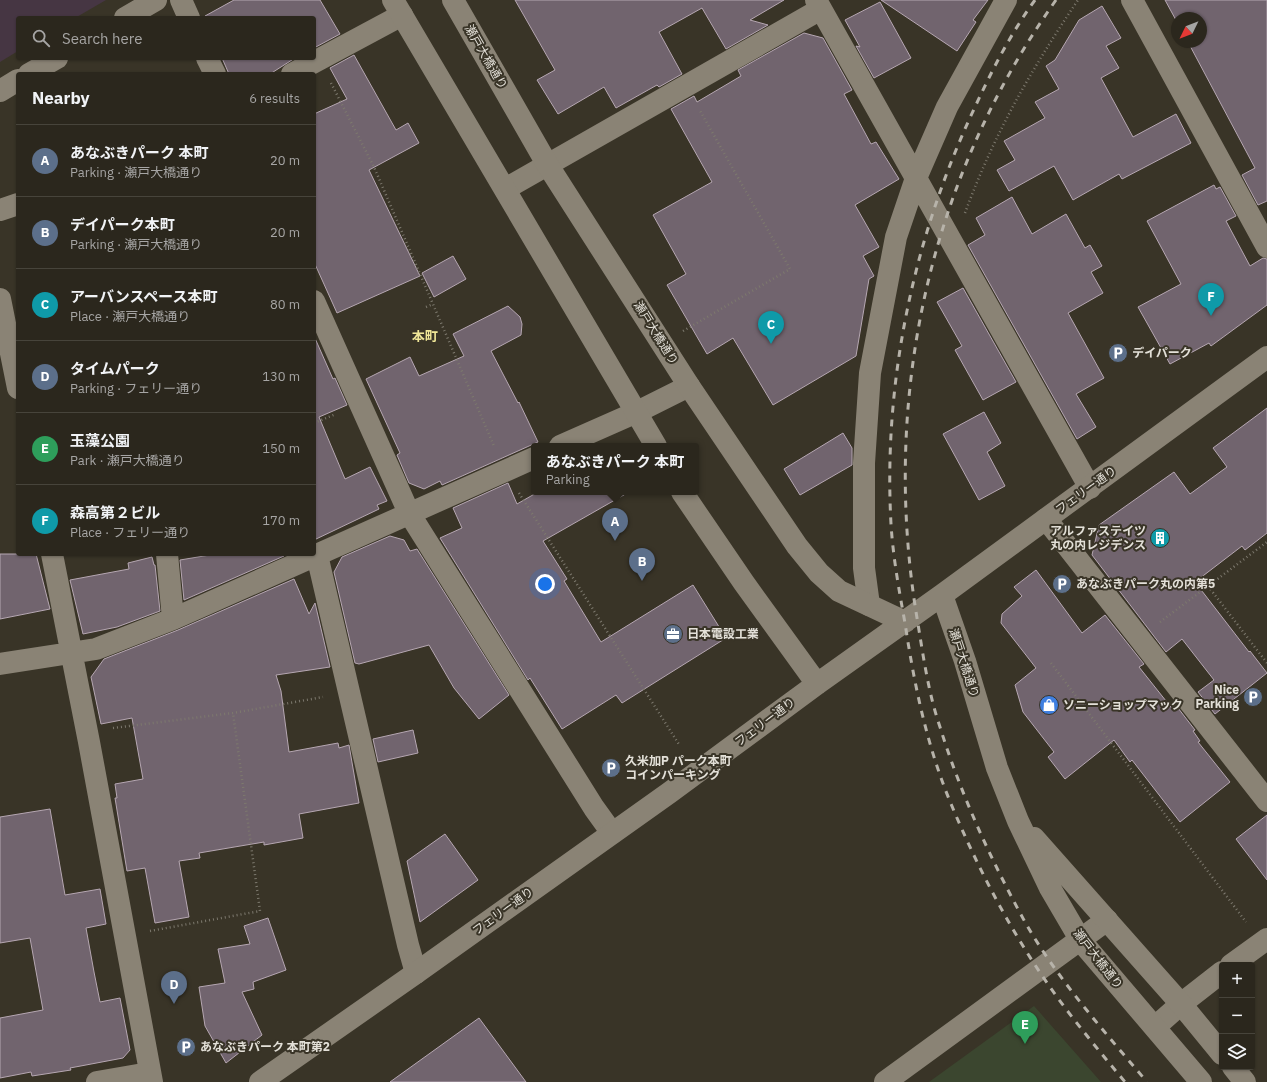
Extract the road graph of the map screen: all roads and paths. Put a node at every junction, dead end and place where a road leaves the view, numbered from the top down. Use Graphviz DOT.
graph roads {
  1 [pos="156,0"];
  2 [pos="181,0"];
  3 [pos="454,0"];
  4 [pos="1006,0"];
  5 [pos="1078,0"];
  6 [pos="1132,0"];
  7 [pos="819,5"];
  8 [pos="397,7"];
  9 [pos="128,16"];
  10 [pos="188,16"];
  11 [pos="318,59"];
  12 [pos="53,60"];
  13 [pos="209,60"];
  14 [pos="32,72"];
  15 [pos="214,72"];
  16 [pos="295,72"];
  17 [pos="16,81"];
  18 [pos="686,86"];
  19 [pos="0,91"];
  20 [pos="547,164"];
  21 [pos="916,178"];
  22 [pos="505,189"];
  23 [pos="16,205"];
  24 [pos="0,210"];
  25 [pos="1267,247"];
  26 [pos="955,249"];
  27 [pos="0,299"];
  28 [pos="433,304"];
  29 [pos="426,307"];
  30 [pos="316,311"];
  31 [pos="320,331"];
  32 [pos="680,333"];
  33 [pos="1267,357"];
  34 [pos="16,378"];
  35 [pos="689,386"];
  36 [pos="637,412"];
  37 [pos="567,443"];
  38 [pos="654,443"];
  39 [pos="531,459"];
  40 [pos="504,471"];
  41 [pos="1090,488"];
  42 [pos="684,495"];
  43 [pos="409,513"];
  44 [pos="1046,519"];
  45 [pos="1267,542"];
  46 [pos="317,555"];
  47 [pos="52,556"];
  48 [pos="167,556"];
  49 [pos="315,556"];
  50 [pos="1208,586"];
  51 [pos="942,595"];
  52 [pos="869,605"];
  53 [pos="173,619"];
  54 [pos="904,622"];
  55 [pos="1138,639"];
  56 [pos="71,651"];
  57 [pos="1051,663"];
  58 [pos="1267,663"];
  59 [pos="0,664"];
  60 [pos="817,684"];
  61 [pos="348,693"];
  62 [pos="233,713"];
  63 [pos="86,731"];
  64 [pos="680,746"];
  65 [pos="1267,801"];
  66 [pos="1018,821"];
  67 [pos="612,833"];
  68 [pos="1107,920"];
  69 [pos="124,936"];
  70 [pos="1081,941"];
  71 [pos="1264,941"];
  72 [pos="1235,962"];
  73 [pos="416,974"];
  74 [pos="1219,974"];
  75 [pos="1181,1004"];
  76 [pos="1155,1027"];
  77 [pos="1219,1050"];
  78 [pos="1235,1070"];
  79 [pos="151,1078"];
  80 [pos="97,1082"];
  81 [pos="260,1082"];
  82 [pos="885,1082"];
  83 [pos="1201,1082"];
  84 [pos="1245,1082"];
  1 -- 9 [label="street"];
  2 -- 10 [label="street"];
  3 -- 20 [label="street, 瀬戸大橋通り"];
  4 -- 21 [label="street"];
  5 -- 26 [label="path"];
  6 -- 25 [label="street"];
  7 -- 18 [label="street"];
  7 -- 21 [label="street"];
  8 -- 11 [label="street"];
  8 -- 22 [label="street"];
  11 -- 16 [label="street"];
  11 -- 28 [label="path"];
  12 -- 14 [label="street"];
  13 -- 15 [label="street"];
  17 -- 19 [label="street"];
  18 -- 20 [label="street"];
  18 -- 32 [label="path"];
  20 -- 22 [label="street"];
  20 -- 35 [label="street, 瀬戸大橋通り"];
  21 -- 26 [label="street"];
  21 -- 52 [label="street"];
  22 -- 36 [label="street"];
  23 -- 24 [label="street"];
  26 -- 41 [label="street"];
  27 -- 34 [label="street"];
  28 -- 29 [label="path"];
  28 -- 40 [label="path"];
  30 -- 31 [label="street"];
  31 -- 43 [label="street"];
  33 -- 41 [label="street, フェリー通り"];
  35 -- 36 [label="street"];
  35 -- 52 [label="street, 瀬戸大橋通り"];
  36 -- 37 [label="street"];
  36 -- 38 [label="street"];
  39 -- 40 [label="street"];
  40 -- 43 [label="street"];
  40 -- 64 [label="path"];
  41 -- 44 [label="street, フェリー通り"];
  42 -- 60 [label="street"];
  43 -- 46 [label="street"];
  43 -- 67 [label="street"];
  44 -- 51 [label="street, フェリー通り"];
  44 -- 55 [label="street"];
  45 -- 50 [label="path"];
  46 -- 61 [label="street"];
  47 -- 56 [label="street"];
  48 -- 53 [label="street"];
  49 -- 53 [label="street"];
  50 -- 55 [label="path"];
  50 -- 58 [label="path"];
  51 -- 54 [label="street, フェリー通り"];
  51 -- 66 [label="street, 瀬戸大橋通り"];
  52 -- 54 [label="street, 瀬戸大橋通り"];
  53 -- 56 [label="street"];
  54 -- 60 [label="street, フェリー通り"];
  55 -- 65 [label="street"];
  56 -- 59 [label="street"];
  56 -- 63 [label="street"];
  57 -- 71 [label="path"];
  60 -- 67 [label="street, フェリー通り"];
  61 -- 62 [label="path"];
  61 -- 73 [label="street"];
  62 -- 63 [label="path"];
  62 -- 69 [label="path"];
  63 -- 69 [label="street"];
  66 -- 68 [label="street, 瀬戸大橋通り"];
  66 -- 70 [label="street, 瀬戸大橋通り"];
  67 -- 73 [label="street, フェリー通り"];
  68 -- 70 [label="street"];
  68 -- 75 [label="street, 瀬戸大橋通り"];
  69 -- 79 [label="street"];
  70 -- 76 [label="street, 瀬戸大橋通り"];
  70 -- 82 [label="street"];
  71 -- 72 [label="street"];
  73 -- 81 [label="street, フェリー通り"];
  74 -- 75 [label="street"];
  75 -- 76 [label="street"];
  75 -- 77 [label="street, 瀬戸大橋通り"];
  76 -- 83 [label="street, 瀬戸大橋通り"];
  78 -- 84 [label="street"];
  79 -- 80 [label="street"];
}
